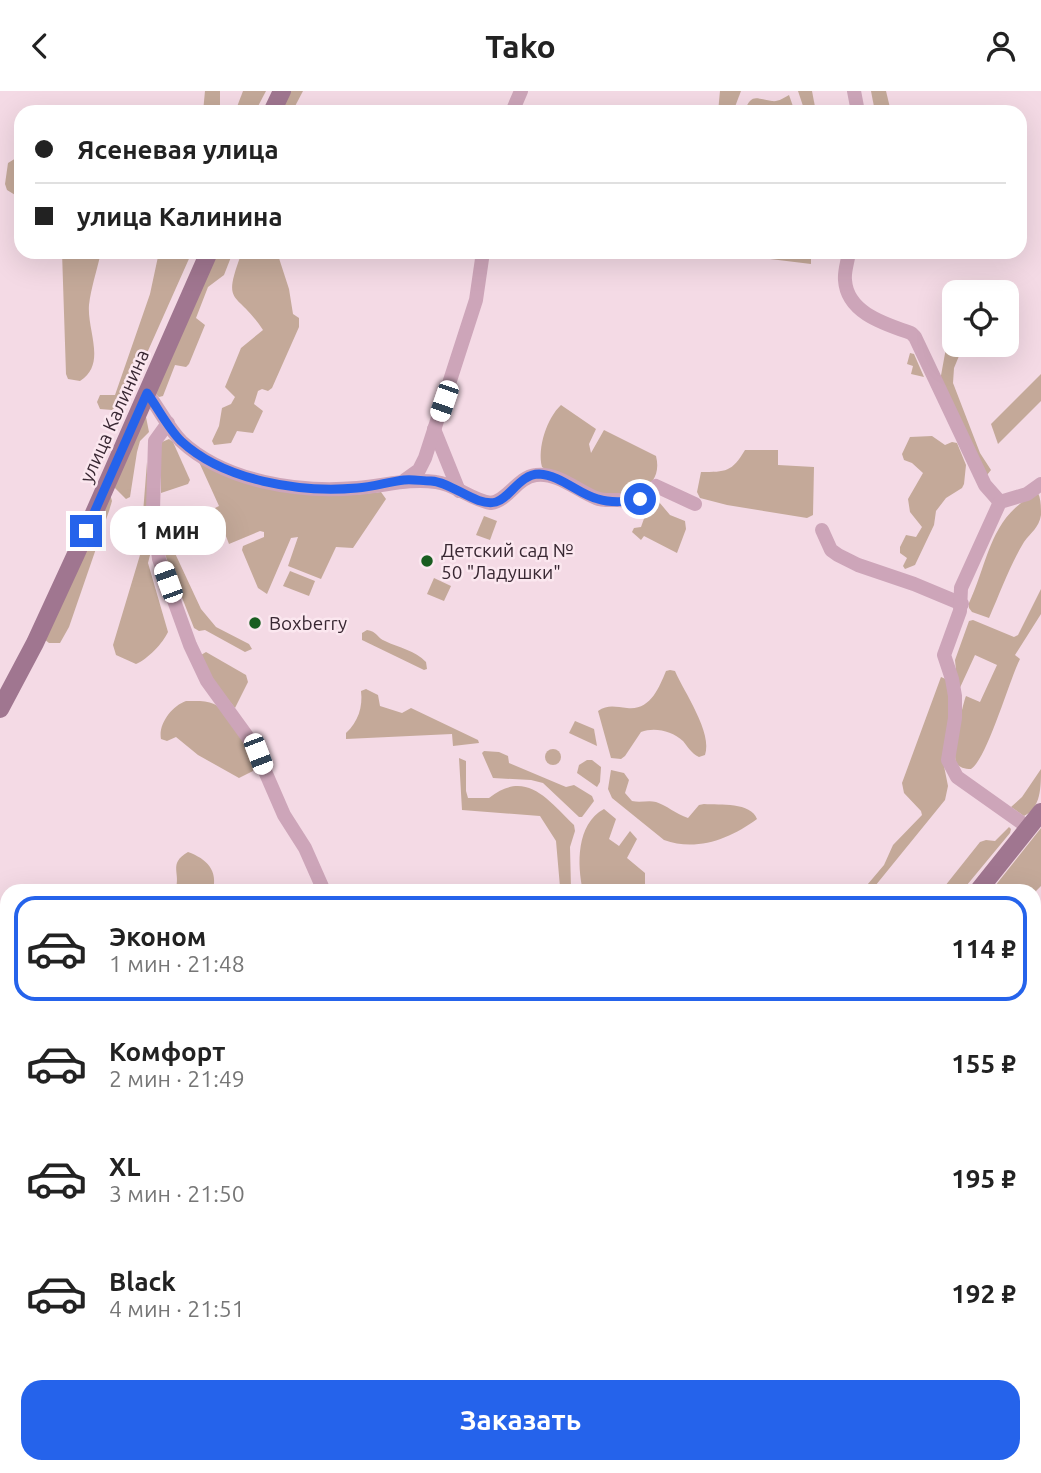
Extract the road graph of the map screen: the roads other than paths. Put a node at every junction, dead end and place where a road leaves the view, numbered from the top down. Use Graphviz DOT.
graph roads {
  1 [pos="206,259"];
  2 [pos="482,259"];
  3 [pos="848,259"];
  4 [pos="147,393"];
  5 [pos="168,423"];
  6 [pos="434,429"];
  7 [pos="405,480"];
  8 [pos="1041,485"];
  9 [pos="459,491"];
  10 [pos="1000,502"];
  11 [pos="695,504"];
  12 [pos="822,530"];
  13 [pos="962,604"];
  14 [pos="0,709"];
  15 [pos="1041,813"];
  16 [pos="1029,828"];
  17 [pos="321,884"];
  18 [pos="984,884"];
  1 -- 4 [label="main road, улица Калинина"];
  2 -- 6 [label="street"];
  3 -- 10 [label="street"];
  4 -- 5 [label="street"];
  4 -- 14 [label="main road, улица Калинина"];
  5 -- 7 [label="street"];
  5 -- 17 [label="street"];
  6 -- 7 [label="street"];
  6 -- 9 [label="street"];
  7 -- 9 [label="street"];
  8 -- 10 [label="street"];
  9 -- 11 [label="street"];
  10 -- 13 [label="street"];
  12 -- 13 [label="street"];
  13 -- 16 [label="street"];
  15 -- 16 [label="main road"];
  16 -- 18 [label="main road"];
}
